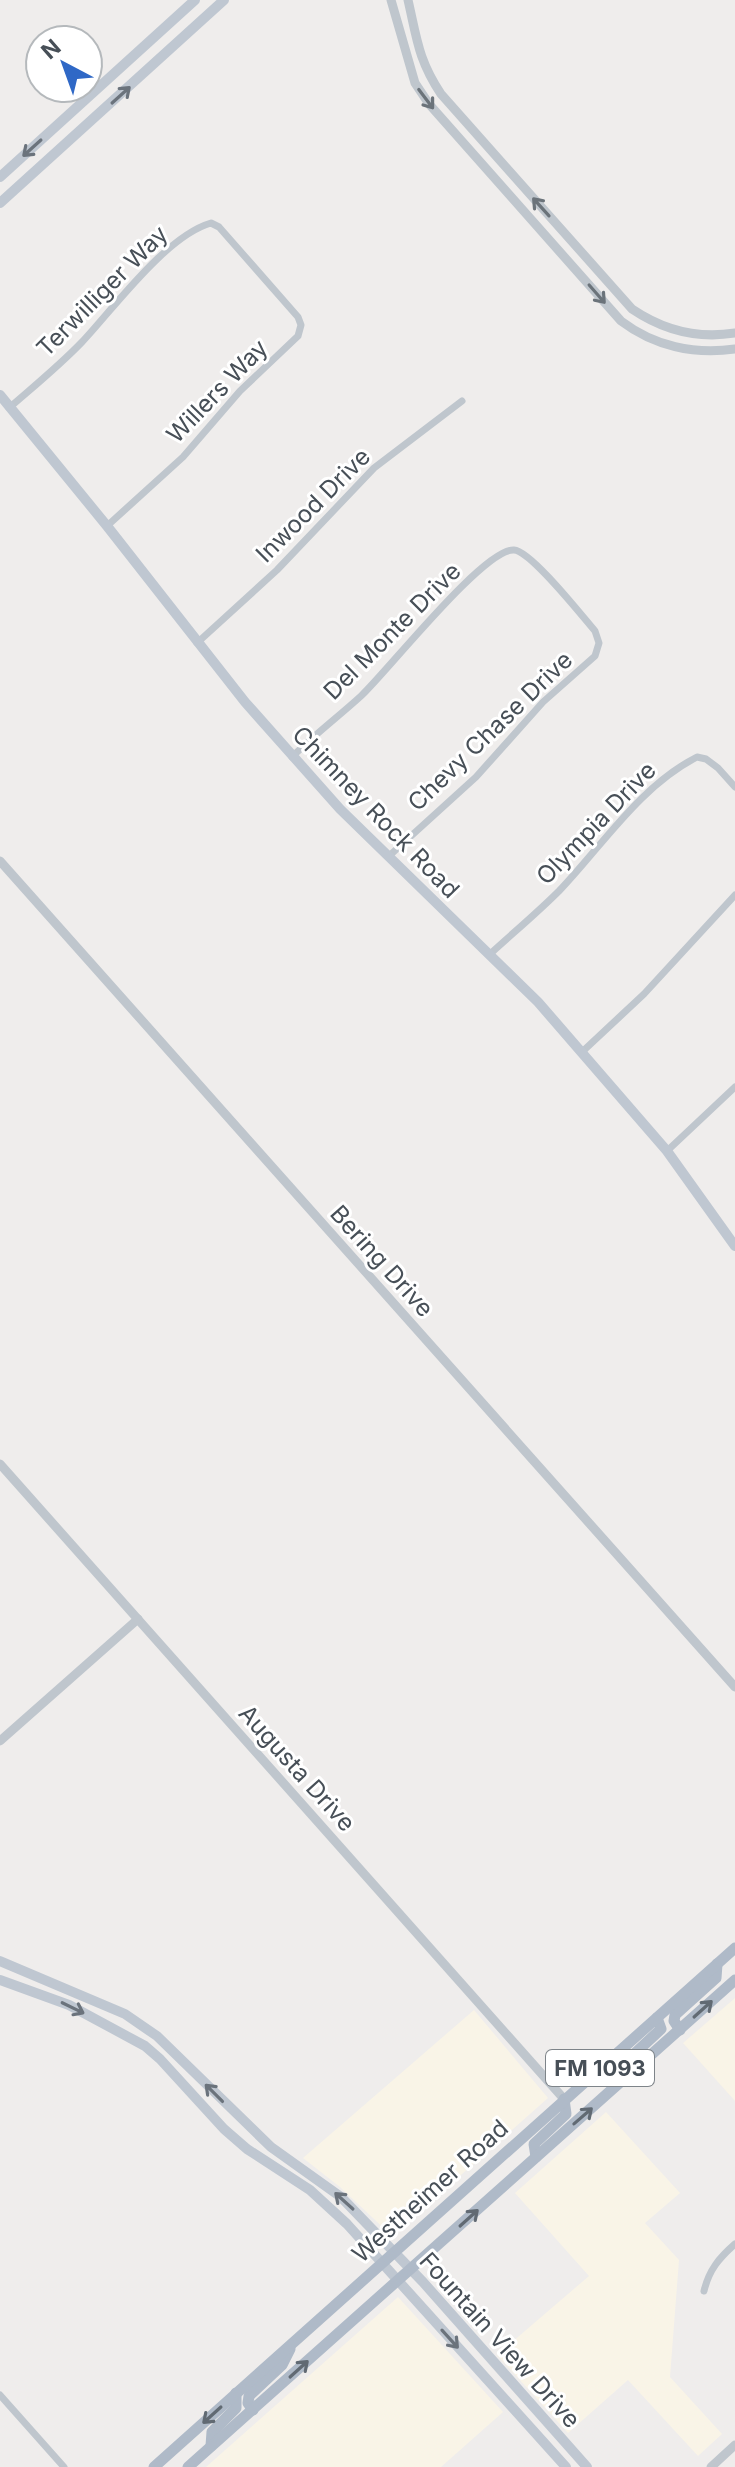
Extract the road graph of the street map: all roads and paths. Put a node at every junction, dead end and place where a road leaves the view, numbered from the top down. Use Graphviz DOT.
graph roads {
  1 [pos="195,0"];
  2 [pos="224,0"];
  3 [pos="391,0"];
  4 [pos="408,0"];
  5 [pos="153,40"];
  6 [pos="419,52"];
  7 [pos="166,54"];
  8 [pos="405,57"];
  9 [pos="52,130"];
  10 [pos="65,145"];
  11 [pos="513,176"];
  12 [pos="0,177"];
  13 [pos="505,189"];
  14 [pos="0,203"];
  15 [pos="259,273"];
  16 [pos="671,329"];
  17 [pos="735,333"];
  18 [pos="667,345"];
  19 [pos="735,349"];
  20 [pos="0,395"];
  21 [pos="462,401"];
  22 [pos="9,408"];
  23 [pos="107,526"];
  24 [pos="560,591"];
  25 [pos="197,643"];
  26 [pos="292,757"];
  27 [pos="735,787"];
  28 [pos="389,856"];
  29 [pos="0,861"];
  30 [pos="735,895"];
  31 [pos="490,954"];
  32 [pos="582,1052"];
  33 [pos="735,1087"];
  34 [pos="667,1151"];
  35 [pos="735,1246"];
  36 [pos="0,1464"];
  37 [pos="138,1619"];
  38 [pos="735,1687"];
  39 [pos="0,1741"];
  40 [pos="735,1948"];
  41 [pos="0,1961"];
  42 [pos="717,1964"];
  43 [pos="0,1980"];
  44 [pos="735,1980"];
  45 [pos="657,2018"];
  46 [pos="680,2030"];
  47 [pos="170,2049"];
  48 [pos="160,2059"];
  49 [pos="629,2074"];
  50 [pos="564,2099"];
  51 [pos="271,2147"];
  52 [pos="285,2157"];
  53 [pos="536,2157"];
  54 [pos="261,2159"];
  55 [pos="276,2169"];
  56 [pos="735,2244"];
  57 [pos="396,2253"];
  58 [pos="383,2264"];
  59 [pos="411,2270"];
  60 [pos="398,2281"];
  61 [pos="704,2291"];
  62 [pos="291,2345"];
  63 [pos="519,2392"];
  64 [pos="236,2393"];
  65 [pos="0,2395"];
  66 [pos="507,2402"];
  67 [pos="253,2410"];
  68 [pos="735,2445"];
  69 [pos="211,2446"];
  70 [pos="64,2467"];
  71 [pos="155,2467"];
  72 [pos="188,2467"];
  73 [pos="566,2467"];
  74 [pos="587,2467"];
  75 [pos="711,2467"];
  1 -- 5 [label="main road"];
  2 -- 7 [label="main road"];
  3 -- 8 [label="street"];
  4 -- 6 [label="street"];
  5 -- 7 [label="main road"];
  5 -- 9 [label="main road"];
  6 -- 8 [label="street"];
  6 -- 11 [label="street"];
  10 -- 7 [label="main road, one-way"];
  8 -- 13 [label="street, one-way"];
  9 -- 10 [label="main road"];
  9 -- 12 [label="main road, one-way"];
  10 -- 14 [label="main road"];
  11 -- 13 [label="street"];
  16 -- 11 [label="street, one-way"];
  13 -- 18 [label="street, one-way"];
  15 -- 22 [label="street, Terwilliger Way"];
  15 -- 23 [label="street, Willers Way"];
  16 -- 17 [label="street"];
  16 -- 18 [label="street"];
  18 -- 19 [label="street"];
  20 -- 22 [label="main road, Chimney Rock Road"];
  21 -- 25 [label="street, Inwood Drive"];
  22 -- 23 [label="main road, Chimney Rock Road"];
  23 -- 25 [label="main road, Chimney Rock Road"];
  24 -- 26 [label="street, Del Monte Drive"];
  24 -- 28 [label="street, Chevy Chase Drive"];
  25 -- 26 [label="main road, Chimney Rock Road"];
  26 -- 28 [label="main road, Chimney Rock Road"];
  27 -- 31 [label="street, Olympia Drive"];
  28 -- 31 [label="main road, Chimney Rock Road"];
  29 -- 38 [label="street, Bering Drive"];
  30 -- 32 [label="street"];
  31 -- 32 [label="main road, Chimney Rock Road"];
  32 -- 34 [label="main road, Chimney Rock Road"];
  33 -- 34 [label="street"];
  34 -- 35 [label="main road, Chimney Rock Road"];
  36 -- 37 [label="street, Augusta Drive"];
  37 -- 39 [label="street"];
  37 -- 50 [label="street, Augusta Drive"];
  40 -- 42 [label="main road, Westheimer Road / FM 1093"];
  41 -- 47 [label="main road, Fountain View Drive"];
  42 -- 45 [label="main road, Westheimer Road / FM 1093"];
  42 -- 46 [label="main road"];
  43 -- 48 [label="main road, Fountain View Drive, one-way"];
  46 -- 44 [label="main road, Westheimer Road / FM 1093, one-way"];
  45 -- 49 [label="main road"];
  45 -- 50 [label="main road, Westheimer Road / FM 1093"];
  46 -- 49 [label="main road, Westheimer Road / FM 1093"];
  47 -- 48 [label="main road"];
  51 -- 47 [label="main road, Fountain View Drive, one-way"];
  48 -- 54 [label="main road, Fountain View Drive"];
  53 -- 49 [label="main road, Westheimer Road / FM 1093, one-way"];
  50 -- 53 [label="main road"];
  50 -- 57 [label="main road, Westheimer Road / FM 1093"];
  51 -- 52 [label="main road, Fountain View Drive"];
  51 -- 54 [label="main road"];
  52 -- 55 [label="main road"];
  57 -- 52 [label="main road, Fountain View Drive, one-way"];
  59 -- 53 [label="main road, Westheimer Road / FM 1093, one-way"];
  54 -- 55 [label="main road, Fountain View Drive"];
  55 -- 58 [label="main road, Fountain View Drive"];
  56 -- 61 [label="street"];
  57 -- 58 [label="main road, Westheimer Road / FM 1093"];
  57 -- 59 [label="main road, Fountain View Drive"];
  58 -- 60 [label="main road, Fountain View Drive"];
  58 -- 62 [label="main road, Westheimer Road / FM 1093"];
  59 -- 60 [label="main road, Westheimer Road / FM 1093"];
  59 -- 63 [label="main road, Fountain View Drive"];
  60 -- 66 [label="main road, Fountain View Drive, one-way"];
  67 -- 60 [label="main road, Westheimer Road / FM 1093, one-way"];
  62 -- 64 [label="main road, Westheimer Road / FM 1093"];
  62 -- 67 [label="main road"];
  63 -- 66 [label="main road"];
  63 -- 74 [label="main road, Fountain View Drive"];
  64 -- 69 [label="main road"];
  64 -- 71 [label="main road, Westheimer Road / FM 1093, one-way"];
  65 -- 70 [label="street"];
  66 -- 73 [label="main road, Fountain View Drive"];
  67 -- 69 [label="main road, Westheimer Road / FM 1093"];
  68 -- 75 [label="street"];
  69 -- 72 [label="main road, Westheimer Road / FM 1093"];
}
